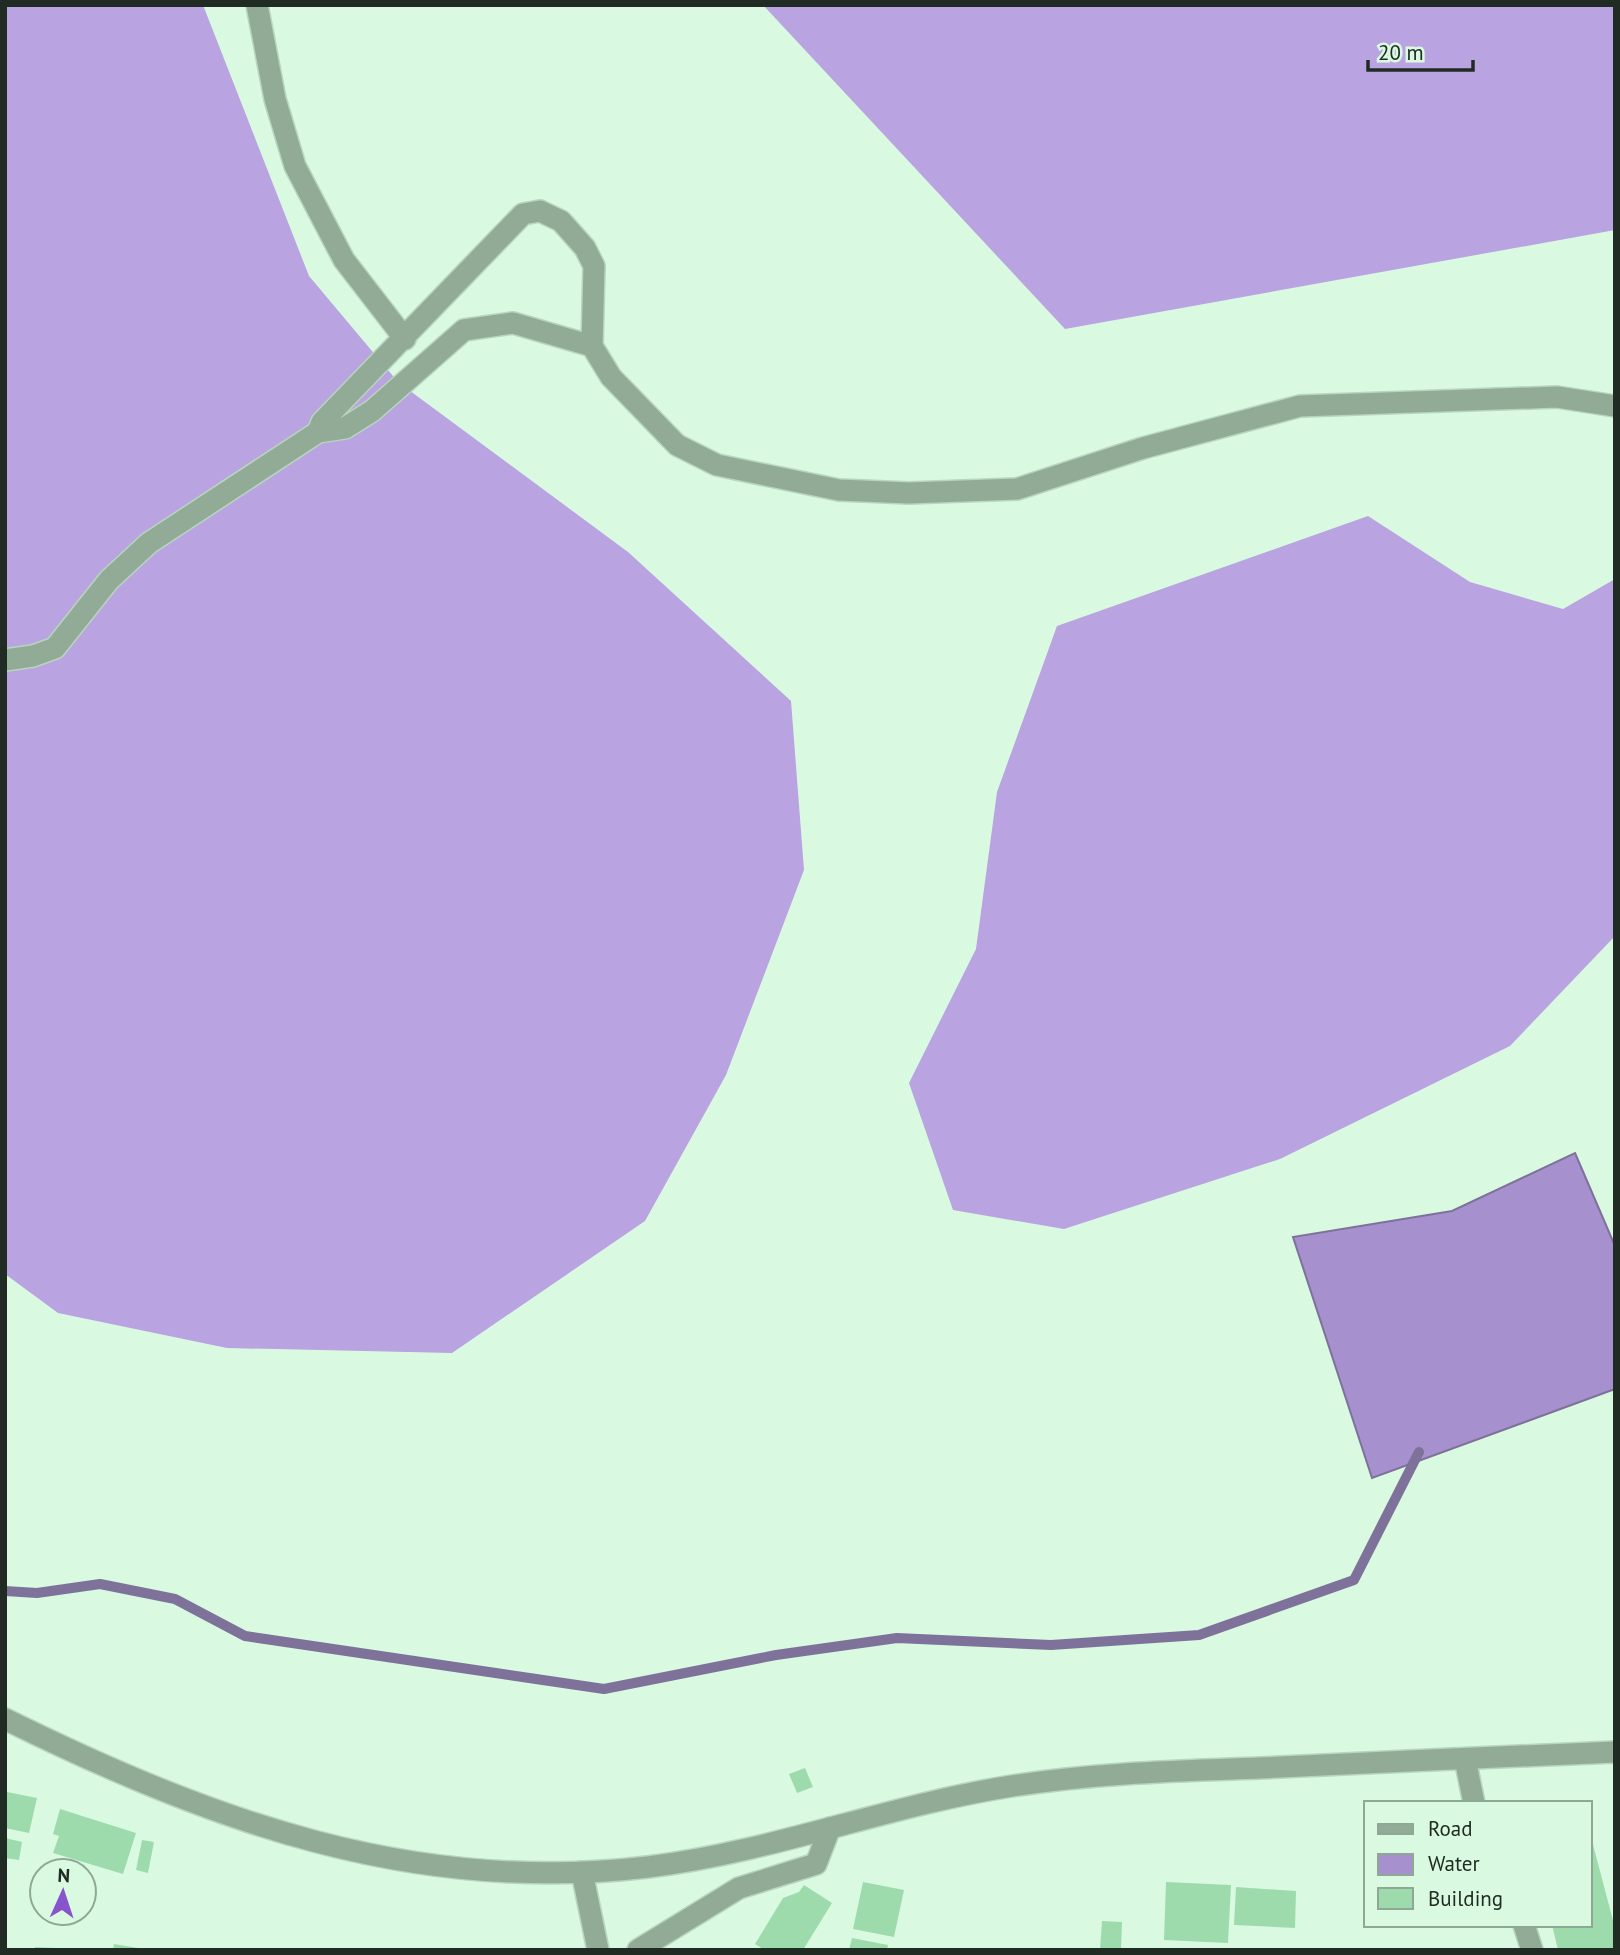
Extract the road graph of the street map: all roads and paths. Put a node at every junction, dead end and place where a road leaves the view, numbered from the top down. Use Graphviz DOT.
graph roads {
  1 [pos="257,5"];
  2 [pos="405,339"];
  3 [pos="592,346"];
  4 [pos="1615,406"];
  5 [pos="318,432"];
  6 [pos="5,660"];
  7 [pos="5,1719"];
  8 [pos="1615,1752"];
  9 [pos="1465,1759"];
  10 [pos="1474,1801"];
  11 [pos="830,1828"];
  12 [pos="582,1872"];
  13 [pos="1525,1927"];
  14 [pos="643,1949"];
  15 [pos="598,1950"];
  16 [pos="1532,1950"];
  1 -- 2 [label="street"];
  2 -- 3 [label="street"];
  2 -- 5 [label="street"];
  3 -- 4 [label="street"];
  3 -- 5 [label="street"];
  5 -- 6 [label="street"];
  7 -- 12 [label="street"];
  8 -- 9 [label="street"];
  9 -- 10 [label="street"];
  9 -- 11 [label="street"];
  11 -- 12 [label="street"];
  11 -- 14 [label="street"];
  12 -- 15 [label="street"];
  13 -- 16 [label="street"];
}
